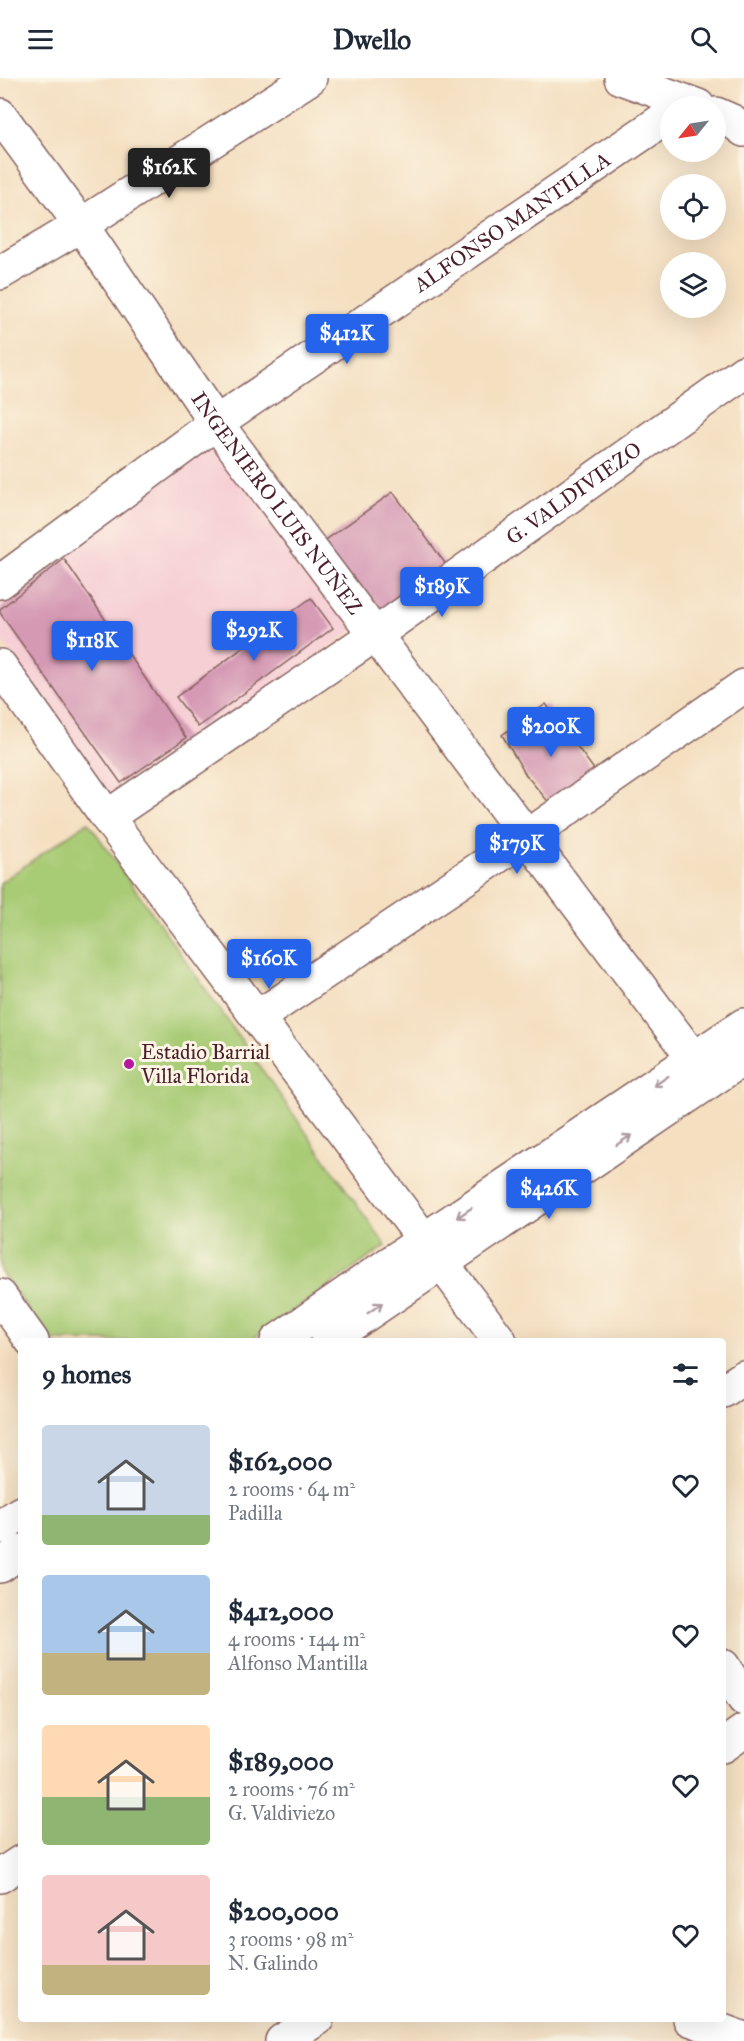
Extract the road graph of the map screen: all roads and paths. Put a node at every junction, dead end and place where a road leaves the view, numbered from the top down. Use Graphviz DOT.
graph roads {
  1 [pos="310,78"];
  2 [pos="621,78"];
  3 [pos="662,96"];
  4 [pos="0,115"];
  5 [pos="726,119"];
  6 [pos="660,129"];
  7 [pos="744,130"];
  8 [pos="81,225"];
  9 [pos="0,273"];
  10 [pos="744,372"];
  11 [pos="216,423"];
  12 [pos="0,582"];
  13 [pos="376,634"];
  14 [pos="0,666"];
  15 [pos="744,686"];
  16 [pos="107,817"];
  17 [pos="528,836"];
  18 [pos="258,1017"];
  19 [pos="744,1025"];
  20 [pos="744,1058"];
  21 [pos="694,1059"];
  22 [pos="433,1250"];
  23 [pos="0,1296"];
  24 [pos="30,1338"];
  25 [pos="282,1338"];
  26 [pos="330,1338"];
  27 [pos="498,1338"];
  28 [pos="744,1377"];
  29 [pos="726,1389"];
  30 [pos="18,1515"];
  31 [pos="0,1527"];
  32 [pos="18,1553"];
  33 [pos="0,1566"];
  34 [pos="726,1671"];
  35 [pos="744,1699"];
  36 [pos="744,1731"];
  37 [pos="726,1744"];
  38 [pos="18,1864"];
  39 [pos="0,1876"];
  40 [pos="312,2022"];
  41 [pos="698,2022"];
  42 [pos="744,2039"];
  43 [pos="282,2041"];
  1 -- 8 [label="street"];
  2 -- 3 [label="street"];
  4 -- 8 [label="street, INGENIERO LUIS NUÑEZ"];
  5 -- 7 [label="street"];
  6 -- 11 [label="street, ALFONSO MANTILLA"];
  8 -- 9 [label="street"];
  8 -- 11 [label="street, INGENIERO LUIS NUÑEZ"];
  10 -- 13 [label="street, G. VALDIVIEZO"];
  11 -- 12 [label="street, ALFONSO MANTILLA"];
  11 -- 13 [label="street, INGENIERO LUIS NUÑEZ"];
  13 -- 16 [label="street, G. VALDIVIEZO"];
  13 -- 17 [label="street, INGENIERO LUIS NUÑEZ"];
  14 -- 16 [label="street"];
  15 -- 17 [label="street"];
  16 -- 18 [label="street"];
  17 -- 18 [label="street"];
  17 -- 21 [label="street, INGENIERO LUIS NUÑEZ"];
  18 -- 22 [label="street"];
  19 -- 21 [label="street"];
  22 -- 20 [label="street, one-way"];
  21 -- 22 [label="street, one-way"];
  22 -- 25 [label="street"];
  26 -- 22 [label="street, one-way"];
  22 -- 27 [label="street"];
  23 -- 24 [label="street"];
  28 -- 29 [label="street"];
  30 -- 31 [label="street"];
  32 -- 33 [label="street"];
  34 -- 35 [label="street"];
  36 -- 37 [label="street"];
  38 -- 39 [label="street"];
  40 -- 43 [label="street"];
  41 -- 42 [label="street"];
}
